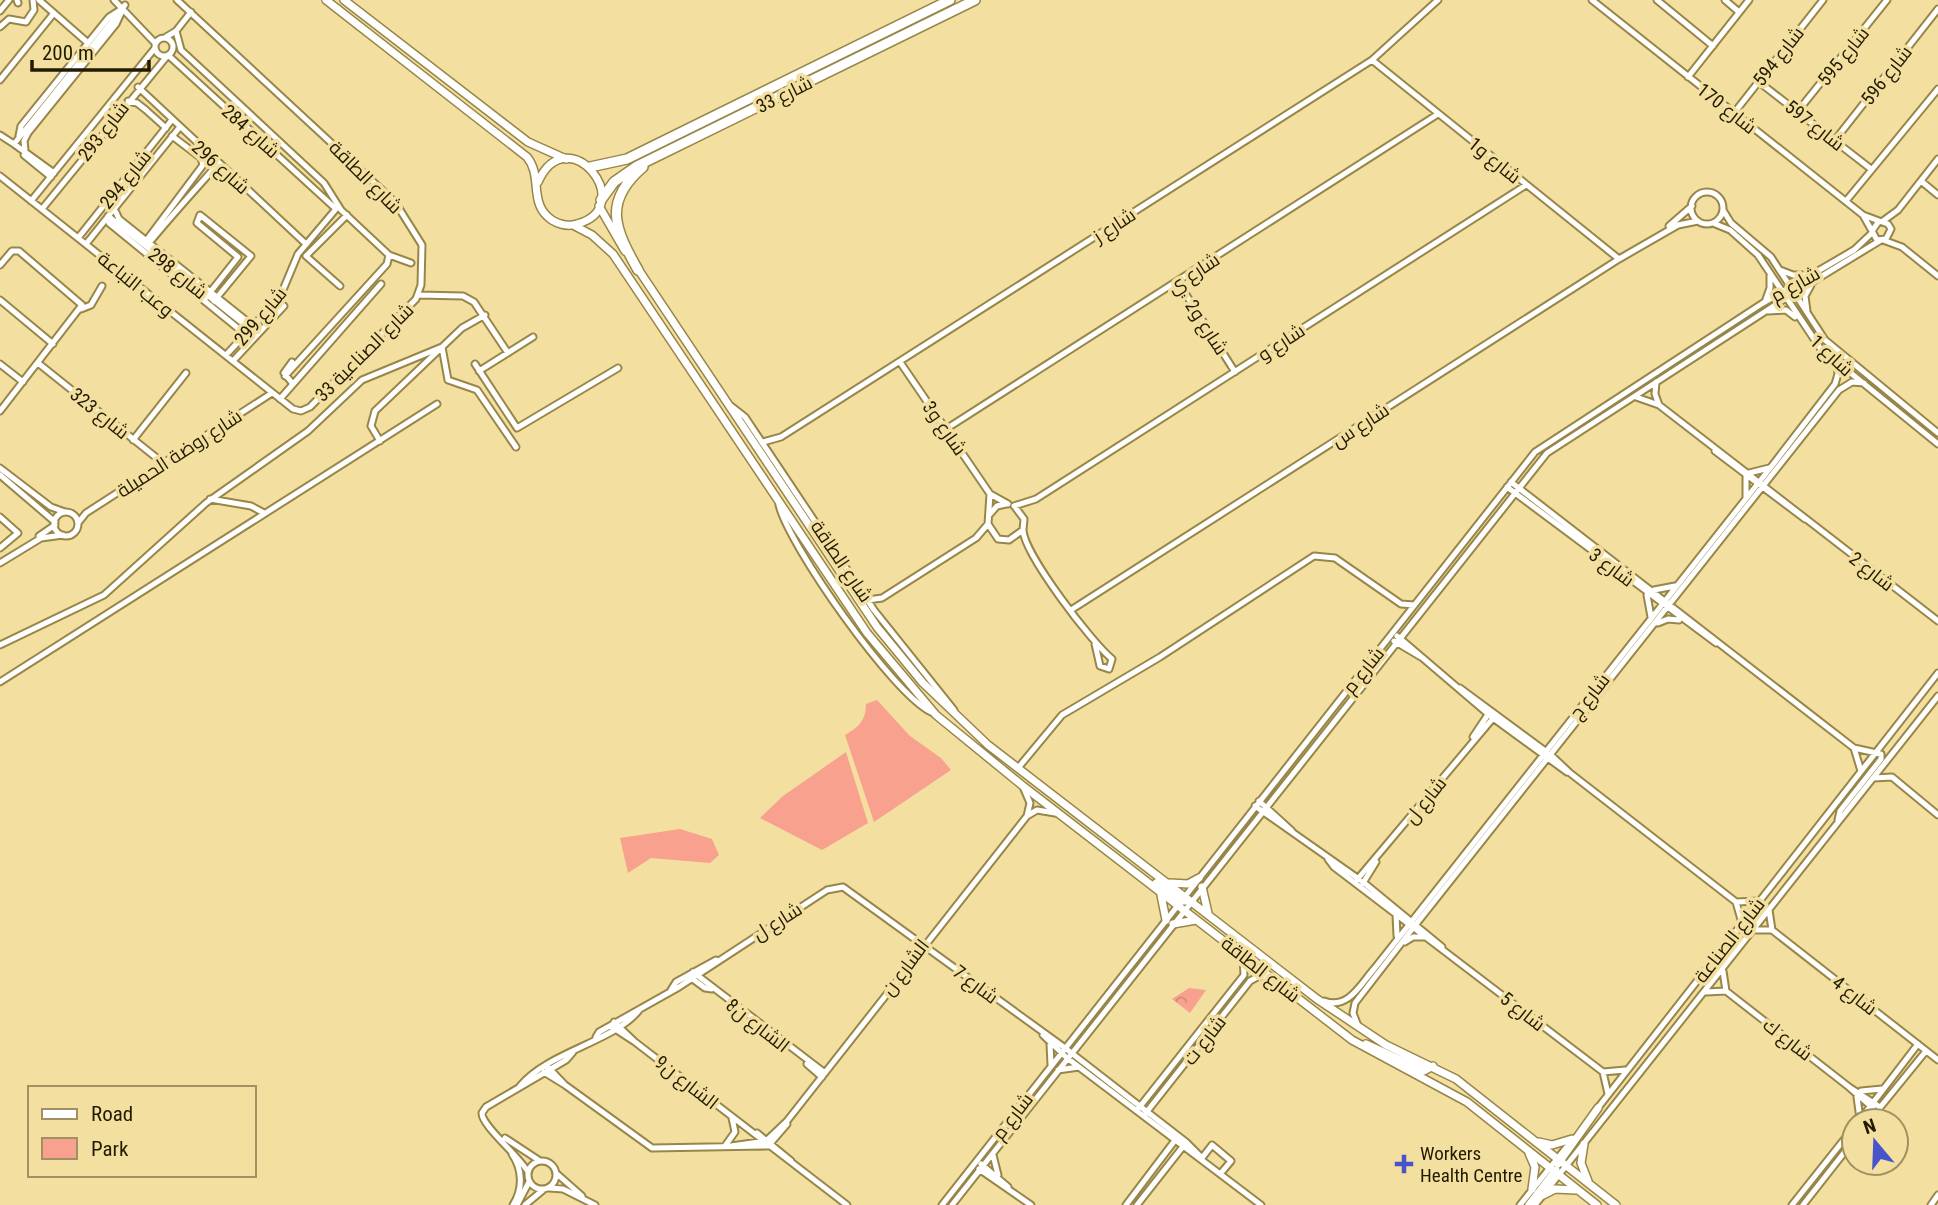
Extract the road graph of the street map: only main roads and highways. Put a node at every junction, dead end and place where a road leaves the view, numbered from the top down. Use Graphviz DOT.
graph roads {
  1 [pos="326,0"];
  2 [pos="344,0"];
  3 [pos="950,0"];
  4 [pos="975,0"];
  5 [pos="663,154"];
  6 [pos="567,160"];
  7 [pos="590,167"];
  8 [pos="538,183"];
  9 [pos="600,203"];
  10 [pos="573,225"];
  11 [pos="638,270"];
  12 [pos="1104,848"];
  13 [pos="1199,878"];
  14 [pos="1164,880"];
  15 [pos="1202,887"];
  16 [pos="1159,891"];
  17 [pos="1184,903"];
  18 [pos="1209,914"];
  19 [pos="1198,921"];
  20 [pos="1246,943"];
  21 [pos="1352,1040"];
  22 [pos="1433,1066"];
  23 [pos="1598,1108"];
  24 [pos="1502,1128"];
  25 [pos="1532,1139"];
  26 [pos="1572,1139"];
  27 [pos="1584,1144"];
  28 [pos="1525,1147"];
  29 [pos="1558,1166"];
  30 [pos="1590,1185"];
  31 [pos="1532,1189"];
  32 [pos="1581,1192"];
  33 [pos="1543,1195"];
  34 [pos="1609,1199"];
  35 [pos="1529,1205"];
  36 [pos="1597,1205"];
  37 [pos="1616,1205"];
  1 -- 8 [label="main road"];
  2 -- 6 [label="main road"];
  3 -- 7 [label="highway, شارع 33"];
  4 -- 5 [label="highway, شارع 33"];
  5 -- 9 [label="highway, شارع 33"];
  5 -- 11 [label="highway"];
  6 -- 7 [label="main road"];
  6 -- 8 [label="main road"];
  7 -- 9 [label="main road"];
  8 -- 10 [label="main road"];
  9 -- 10 [label="main road"];
  9 -- 11 [label="main road, شارع الطاقة"];
  10 -- 12 [label="main road, شارع الطاقة"];
  11 -- 14 [label="main road, شارع الطاقة"];
  12 -- 16 [label="main road, شارع الطاقة"];
  12 -- 17 [label="main road"];
  13 -- 14 [label="main road"];
  14 -- 17 [label="main road, شارع الطاقة"];
  15 -- 18 [label="main road"];
  16 -- 17 [label="main road, شارع الطاقة"];
  16 -- 19 [label="main road"];
  17 -- 18 [label="main road, شارع الطاقة"];
  17 -- 19 [label="main road, شارع الطاقة"];
  17 -- 20 [label="main road"];
  18 -- 20 [label="main road, شارع الطاقة"];
  19 -- 21 [label="main road, شارع الطاقة"];
  20 -- 22 [label="main road, شارع الطاقة"];
  21 -- 22 [label="main road"];
  21 -- 24 [label="main road, شارع الطاقة"];
  22 -- 25 [label="main road, شارع الطاقة"];
  23 -- 29 [label="main road"];
  24 -- 28 [label="main road, شارع الطاقة"];
  24 -- 29 [label="main road"];
  25 -- 26 [label="main road"];
  25 -- 29 [label="main road, شارع الطاقة"];
  27 -- 30 [label="main road"];
  28 -- 29 [label="main road, شارع الطاقة"];
  28 -- 31 [label="main road"];
  29 -- 30 [label="main road, شارع الطاقة"];
  29 -- 32 [label="main road, شارع الطاقة"];
  29 -- 34 [label="main road"];
  29 -- 35 [label="main road"];
  30 -- 34 [label="main road, شارع الطاقة"];
  32 -- 33 [label="main road"];
  32 -- 36 [label="main road, شارع الطاقة"];
  34 -- 37 [label="main road, شارع الطاقة"];
}
